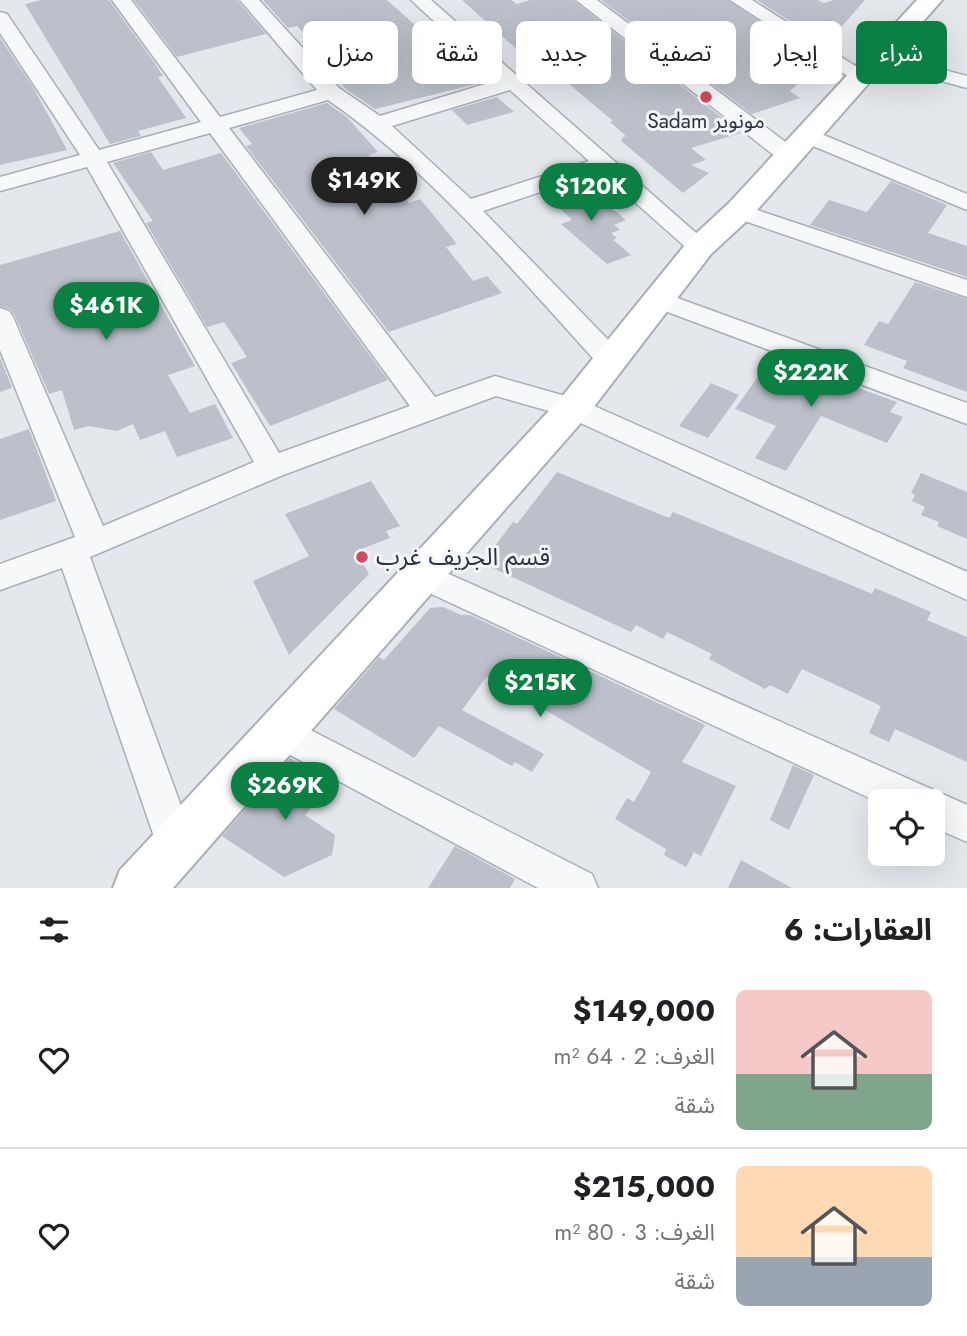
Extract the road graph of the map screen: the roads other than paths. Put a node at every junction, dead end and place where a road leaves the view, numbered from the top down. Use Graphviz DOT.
graph roads {
  1 [pos="121,0"];
  2 [pos="249,0"];
  3 [pos="420,0"];
  4 [pos="584,0"];
  5 [pos="739,0"];
  6 [pos="924,2"];
  7 [pos="0,18"];
  8 [pos="908,21"];
  9 [pos="856,60"];
  10 [pos="947,79"];
  11 [pos="856,81"];
  12 [pos="514,82"];
  13 [pos="967,82"];
  14 [pos="331,93"];
  15 [pos="377,124"];
  16 [pos="213,125"];
  17 [pos="798,145"];
  18 [pos="93,158"];
  19 [pos="606,163"];
  20 [pos="0,184"];
  21 [pos="967,202"];
  22 [pos="467,208"];
  23 [pos="739,211"];
  24 [pos="701,247"];
  25 [pos="967,289"];
  26 [pos="658,299"];
  27 [pos="0,317"];
  28 [pos="610,359"];
  29 [pos="573,408"];
  30 [pos="429,410"];
  31 [pos="967,414"];
  32 [pos="272,467"];
  33 [pos="83,547"];
  34 [pos="422,575"];
  35 [pos="0,577"];
  36 [pos="967,587"];
  37 [pos="279,730"];
  38 [pos="890,789"];
  39 [pos="945,814"];
  40 [pos="967,824"];
  41 [pos="176,846"];
  42 [pos="139,888"];
  43 [pos="578,888"];
  1 -- 16 [label="street"];
  2 -- 14 [label="street"];
  3 -- 12 [label="street"];
  4 -- 17 [label="street"];
  5 -- 9 [label="street"];
  6 -- 8 [label="street"];
  7 -- 18 [label="street"];
  10 -- 13 [label="street"];
  11 -- 17 [label="street"];
  12 -- 15 [label="street"];
  12 -- 19 [label="street"];
  14 -- 15 [label="street"];
  14 -- 16 [label="street"];
  15 -- 22 [label="street"];
  16 -- 18 [label="street"];
  16 -- 30 [label="street"];
  17 -- 21 [label="street"];
  17 -- 23 [label="street"];
  18 -- 20 [label="street"];
  18 -- 32 [label="street"];
  19 -- 22 [label="street"];
  19 -- 24 [label="street"];
  22 -- 28 [label="street"];
  23 -- 24 [label="street"];
  23 -- 25 [label="street"];
  24 -- 26 [label="street"];
  26 -- 28 [label="street"];
  26 -- 31 [label="street"];
  27 -- 33 [label="street"];
  28 -- 29 [label="street"];
  29 -- 30 [label="street"];
  29 -- 34 [label="street"];
  29 -- 36 [label="street"];
  30 -- 32 [label="street"];
  32 -- 33 [label="street"];
  33 -- 35 [label="street"];
  33 -- 41 [label="street"];
  34 -- 37 [label="street"];
  34 -- 38 [label="street"];
  37 -- 41 [label="street"];
  37 -- 43 [label="street"];
  39 -- 40 [label="street"];
  41 -- 42 [label="street"];
}
